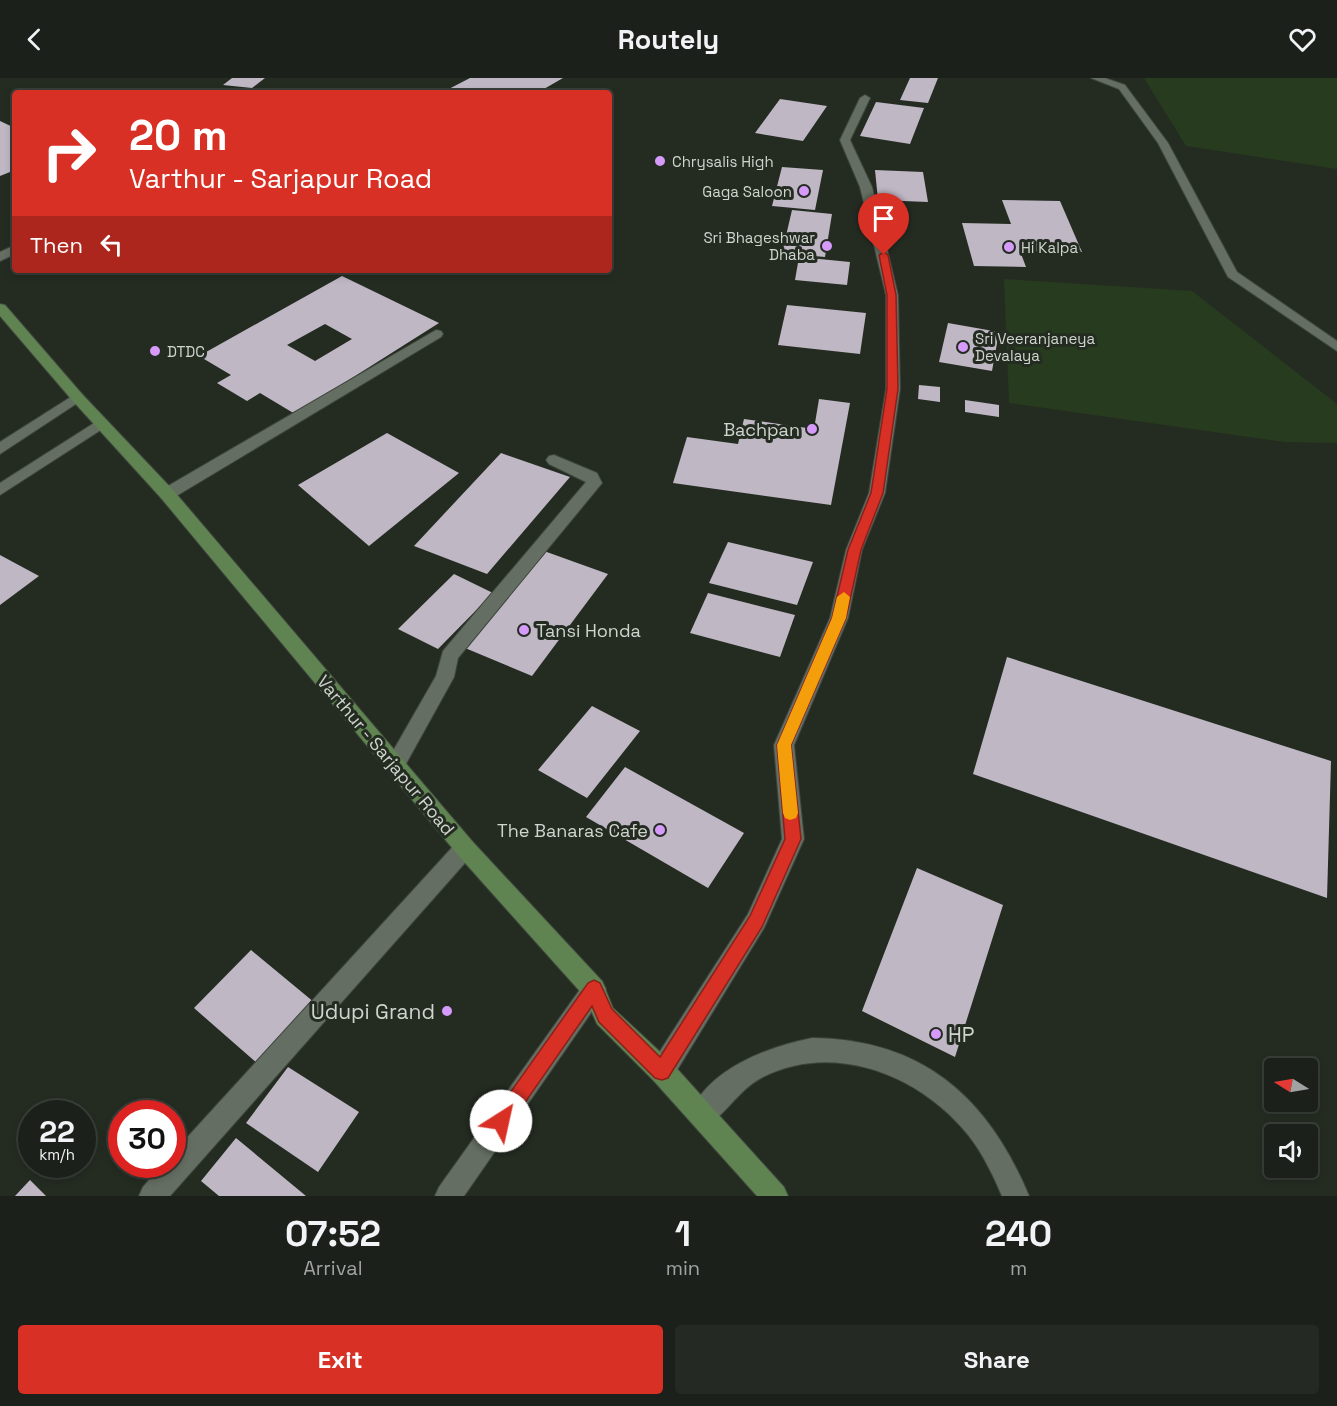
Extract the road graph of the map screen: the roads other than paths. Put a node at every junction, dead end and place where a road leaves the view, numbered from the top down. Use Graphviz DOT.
graph roads {
  1 [pos="1096,78"];
  2 [pos="865,98"];
  3 [pos="0,308"];
  4 [pos="436,334"];
  5 [pos="1337,347"];
  6 [pos="77,397"];
  7 [pos="102,423"];
  8 [pos="0,449"];
  9 [pos="554,460"];
  10 [pos="0,490"];
  11 [pos="167,494"];
  12 [pos="395,765"];
  13 [pos="465,848"];
  14 [pos="594,989"];
  15 [pos="662,1071"];
  16 [pos="702,1115"];
  17 [pos="152,1196"];
  18 [pos="448,1196"];
  19 [pos="775,1196"];
  20 [pos="1016,1196"];
  1 -- 5 [label="street"];
  2 -- 15 [label="street"];
  3 -- 6 [label="main road, Varthur - Sarjapur Road"];
  4 -- 11 [label="street"];
  6 -- 7 [label="main road, Varthur - Sarjapur Road"];
  6 -- 8 [label="street"];
  7 -- 10 [label="street"];
  7 -- 11 [label="main road, Varthur - Sarjapur Road"];
  9 -- 12 [label="street"];
  11 -- 12 [label="main road, Varthur - Sarjapur Road"];
  12 -- 13 [label="main road, Varthur - Sarjapur Road"];
  13 -- 14 [label="main road, Varthur - Sarjapur Road"];
  13 -- 17 [label="street"];
  14 -- 15 [label="main road, Varthur - Sarjapur Road"];
  14 -- 18 [label="street"];
  15 -- 16 [label="main road, Varthur - Sarjapur Road"];
  16 -- 19 [label="main road, Varthur - Sarjapur Road"];
  16 -- 20 [label="street"];
}
